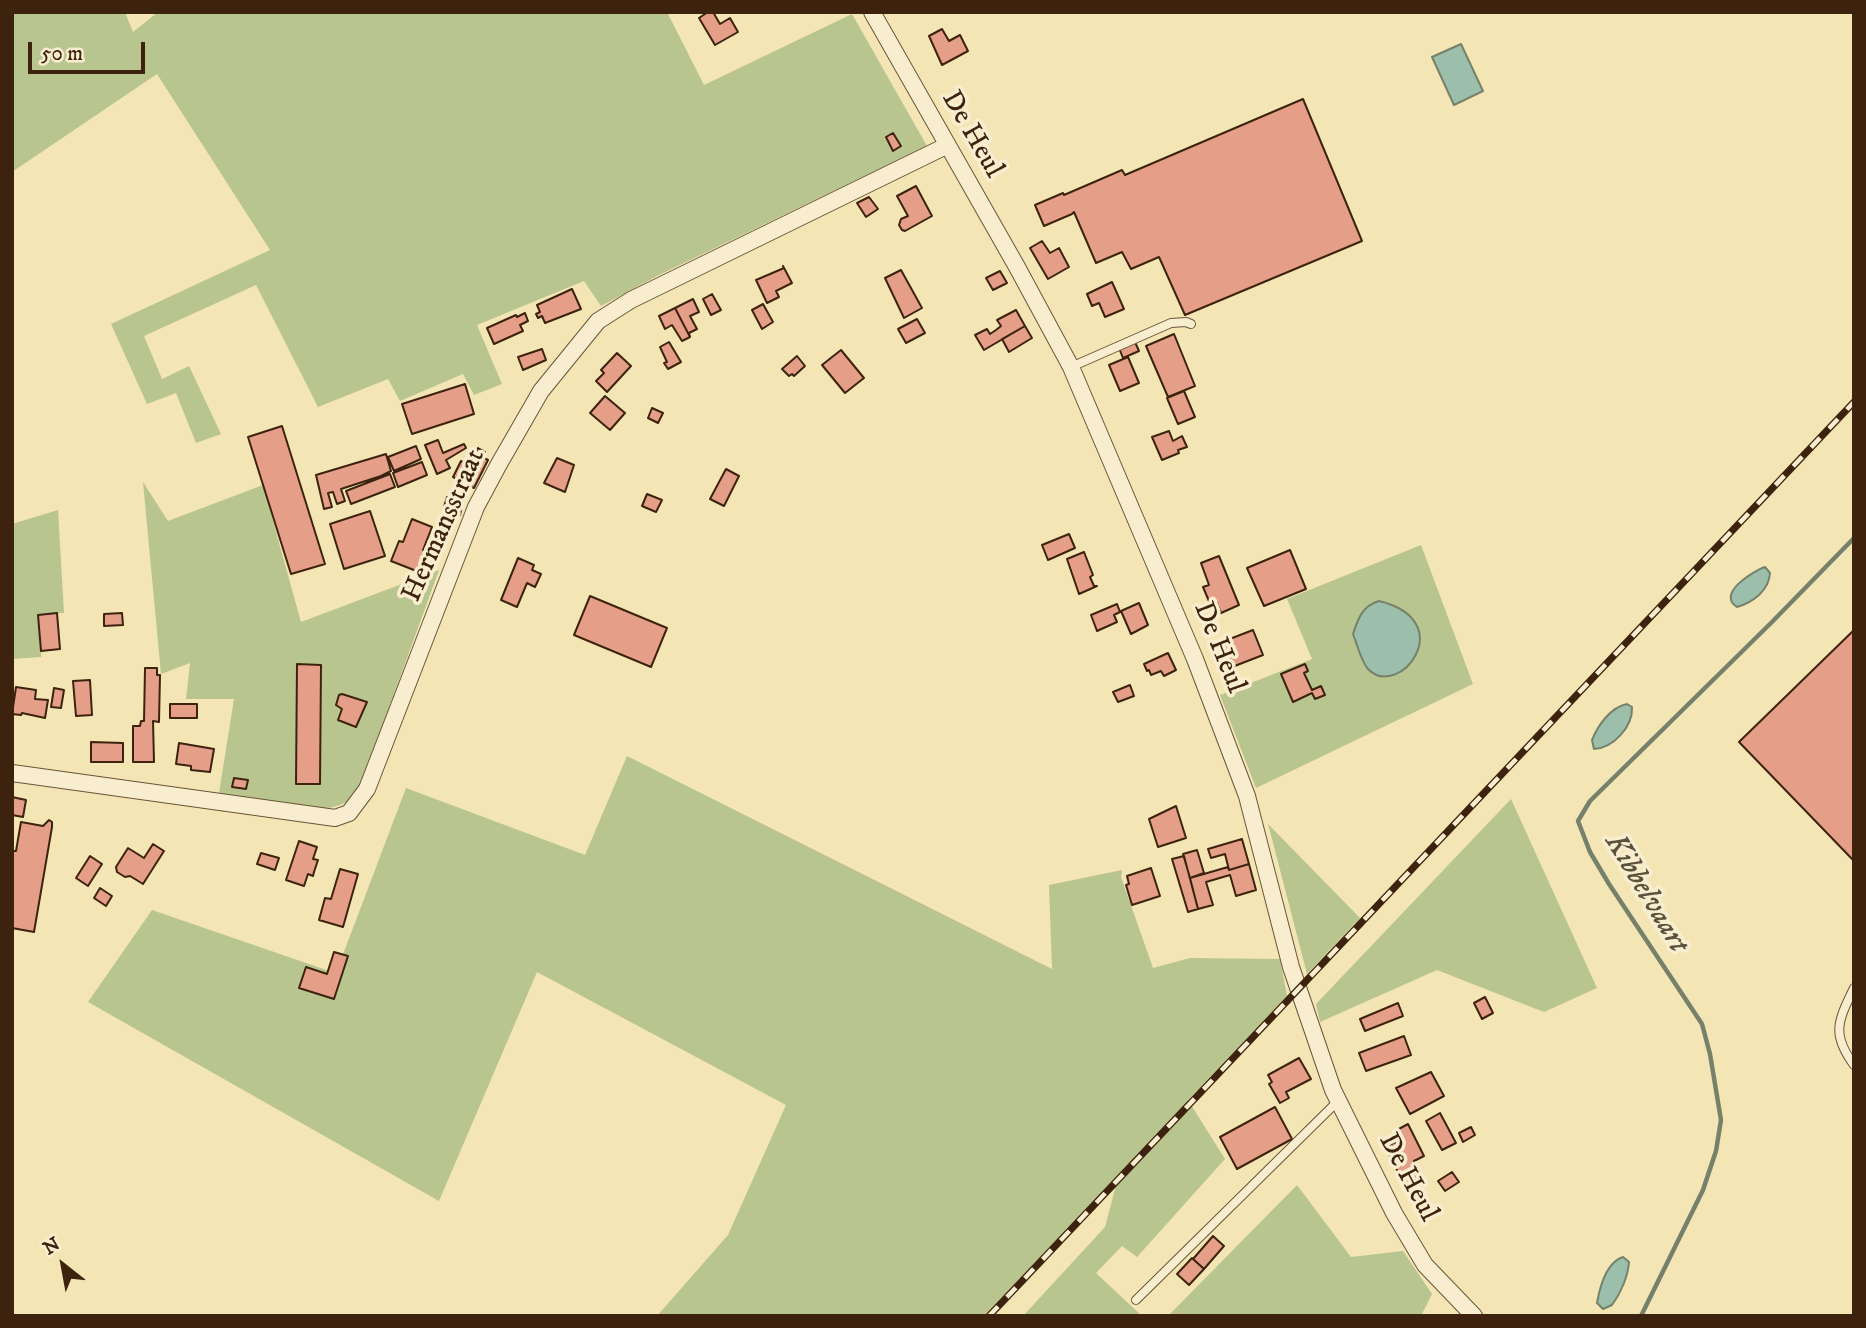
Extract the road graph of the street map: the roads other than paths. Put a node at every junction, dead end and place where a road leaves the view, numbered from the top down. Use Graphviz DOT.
graph roads {
  1 [pos="872,12"];
  2 [pos="946,146"];
  3 [pos="1191,324"];
  4 [pos="1071,367"];
  5 [pos="12,772"];
  6 [pos="1854,988"];
  7 [pos="1854,1065"];
  8 [pos="1338,1101"];
  9 [pos="1136,1300"];
  10 [pos="1474,1316"];
  1 -- 2 [label="street, De Heul"];
  2 -- 4 [label="street, De Heul"];
  2 -- 5 [label="street, Hermansstraat"];
  3 -- 4 [label="lane"];
  4 -- 8 [label="street, De Heul"];
  6 -- 7 [label="lane"];
  8 -- 9 [label="lane"];
  8 -- 10 [label="street, De Heul"];
}
